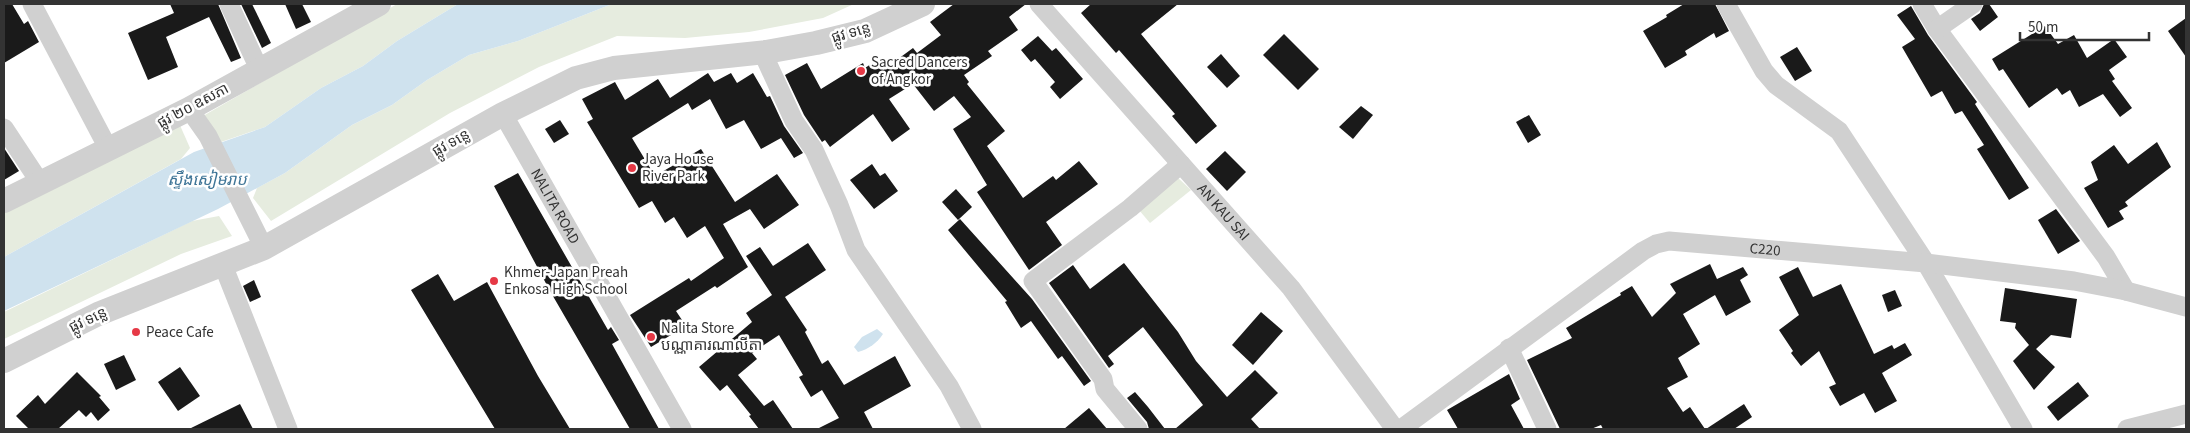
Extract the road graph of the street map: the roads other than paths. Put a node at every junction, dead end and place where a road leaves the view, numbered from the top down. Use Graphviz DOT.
graph roads {
  1 [pos="32,4"];
  2 [pos="229,4"];
  3 [pos="379,4"];
  4 [pos="923,4"];
  5 [pos="1039,4"];
  6 [pos="1726,4"];
  7 [pos="1922,4"];
  8 [pos="1972,4"];
  9 [pos="1937,29"];
  10 [pos="766,52"];
  11 [pos="260,71"];
  12 [pos="189,108"];
  13 [pos="503,114"];
  14 [pos="4,128"];
  15 [pos="109,150"];
  16 [pos="1181,164"];
  17 [pos="41,184"];
  18 [pos="4,201"];
  19 [pos="259,238"];
  20 [pos="1926,263"];
  21 [pos="224,265"];
  22 [pos="2126,290"];
  23 [pos="2186,307"];
  24 [pos="1509,348"];
  25 [pos="4,361"];
  26 [pos="2186,414"];
  27 [pos="288,429"];
  28 [pos="682,429"];
  29 [pos="972,429"];
  30 [pos="1138,429"];
  31 [pos="1395,429"];
  32 [pos="1401,429"];
  33 [pos="1547,429"];
  34 [pos="2023,429"];
  35 [pos="2127,429"];
  1 -- 15 [label="street"];
  2 -- 11 [label="street"];
  3 -- 11 [label="street, ផ្លូវ ២០ ឧសភា"];
  4 -- 10 [label="street, ផ្លូវ ទន្លេ"];
  5 -- 16 [label="street, AN KAU SAI"];
  6 -- 20 [label="street"];
  7 -- 9 [label="street"];
  8 -- 9 [label="street"];
  9 -- 22 [label="street"];
  10 -- 13 [label="street, ផ្លូវ ទន្លេ"];
  10 -- 29 [label="street"];
  11 -- 12 [label="street, ផ្លូវ ២០ ឧសភា"];
  12 -- 15 [label="street, ផ្លូវ ២០ ឧសភា"];
  12 -- 19 [label="street"];
  13 -- 19 [label="street, ផ្លូវ ទន្លេ"];
  13 -- 28 [label="street, NALITA ROAD"];
  14 -- 17 [label="street"];
  15 -- 17 [label="street, ផ្លូវ ២០ ឧសភា"];
  16 -- 30 [label="street"];
  16 -- 31 [label="street, AN KAU SAI"];
  17 -- 18 [label="street, ផ្លូវ ២០ ឧសភា"];
  19 -- 21 [label="street, ផ្លូវ ទន្លេ"];
  20 -- 22 [label="street, C220"];
  20 -- 24 [label="street, C220"];
  20 -- 34 [label="street"];
  21 -- 25 [label="street, ផ្លូវ ទន្លេ"];
  21 -- 27 [label="street"];
  22 -- 23 [label="street, C220"];
  24 -- 32 [label="street, C220"];
  24 -- 33 [label="street"];
  26 -- 35 [label="street"];
}
